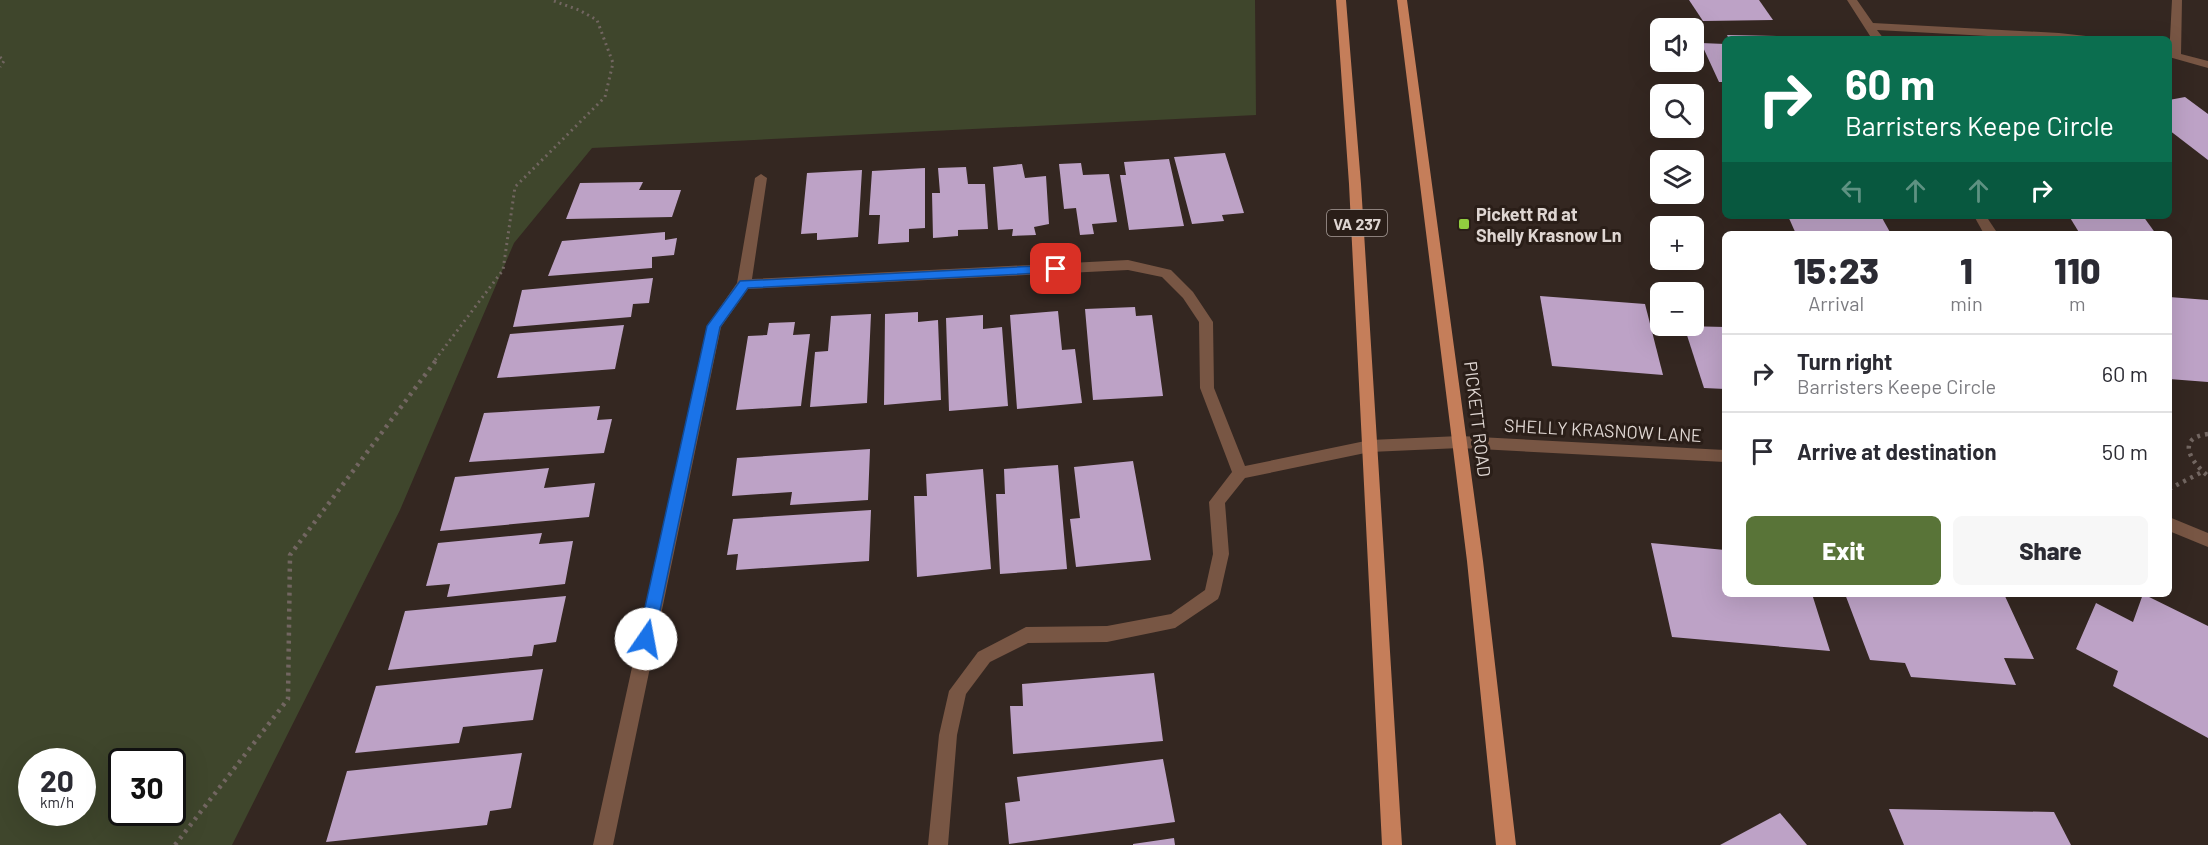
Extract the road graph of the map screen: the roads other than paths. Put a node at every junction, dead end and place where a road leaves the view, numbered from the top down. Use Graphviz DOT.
graph roads {
  1 [pos="1341,0"];
  2 [pos="1402,0"];
  3 [pos="1852,0"];
  4 [pos="2177,0"];
  5 [pos="1870,26"];
  6 [pos="1876,36"];
  7 [pos="2055,36"];
  8 [pos="2172,55"];
  9 [pos="2208,65"];
  10 [pos="761,178"];
  11 [pos="744,284"];
  12 [pos="1460,442"];
  13 [pos="1370,446"];
  14 [pos="1722,456"];
  15 [pos="1240,473"];
  16 [pos="2172,525"];
  17 [pos="2208,540"];
  18 [pos="603,845"];
  19 [pos="938,845"];
  20 [pos="1392,845"];
  21 [pos="1506,845"];
  1 -- 13 [label="main road, VA 237"];
  2 -- 12 [label="main road, PICKETT ROAD"];
  3 -- 5 [label="street"];
  4 -- 8 [label="street"];
  5 -- 6 [label="street"];
  5 -- 7 [label="street"];
  8 -- 9 [label="street"];
  10 -- 11 [label="street"];
  11 -- 15 [label="street"];
  11 -- 18 [label="street"];
  12 -- 13 [label="street, SHELLY KRASNOW LANE"];
  12 -- 14 [label="street, SHELLY KRASNOW LANE"];
  12 -- 21 [label="main road, PICKETT ROAD"];
  13 -- 15 [label="street, SHELLY KRASNOW LANE"];
  13 -- 20 [label="main road, VA 237"];
  15 -- 19 [label="street"];
  16 -- 17 [label="street"];
}
